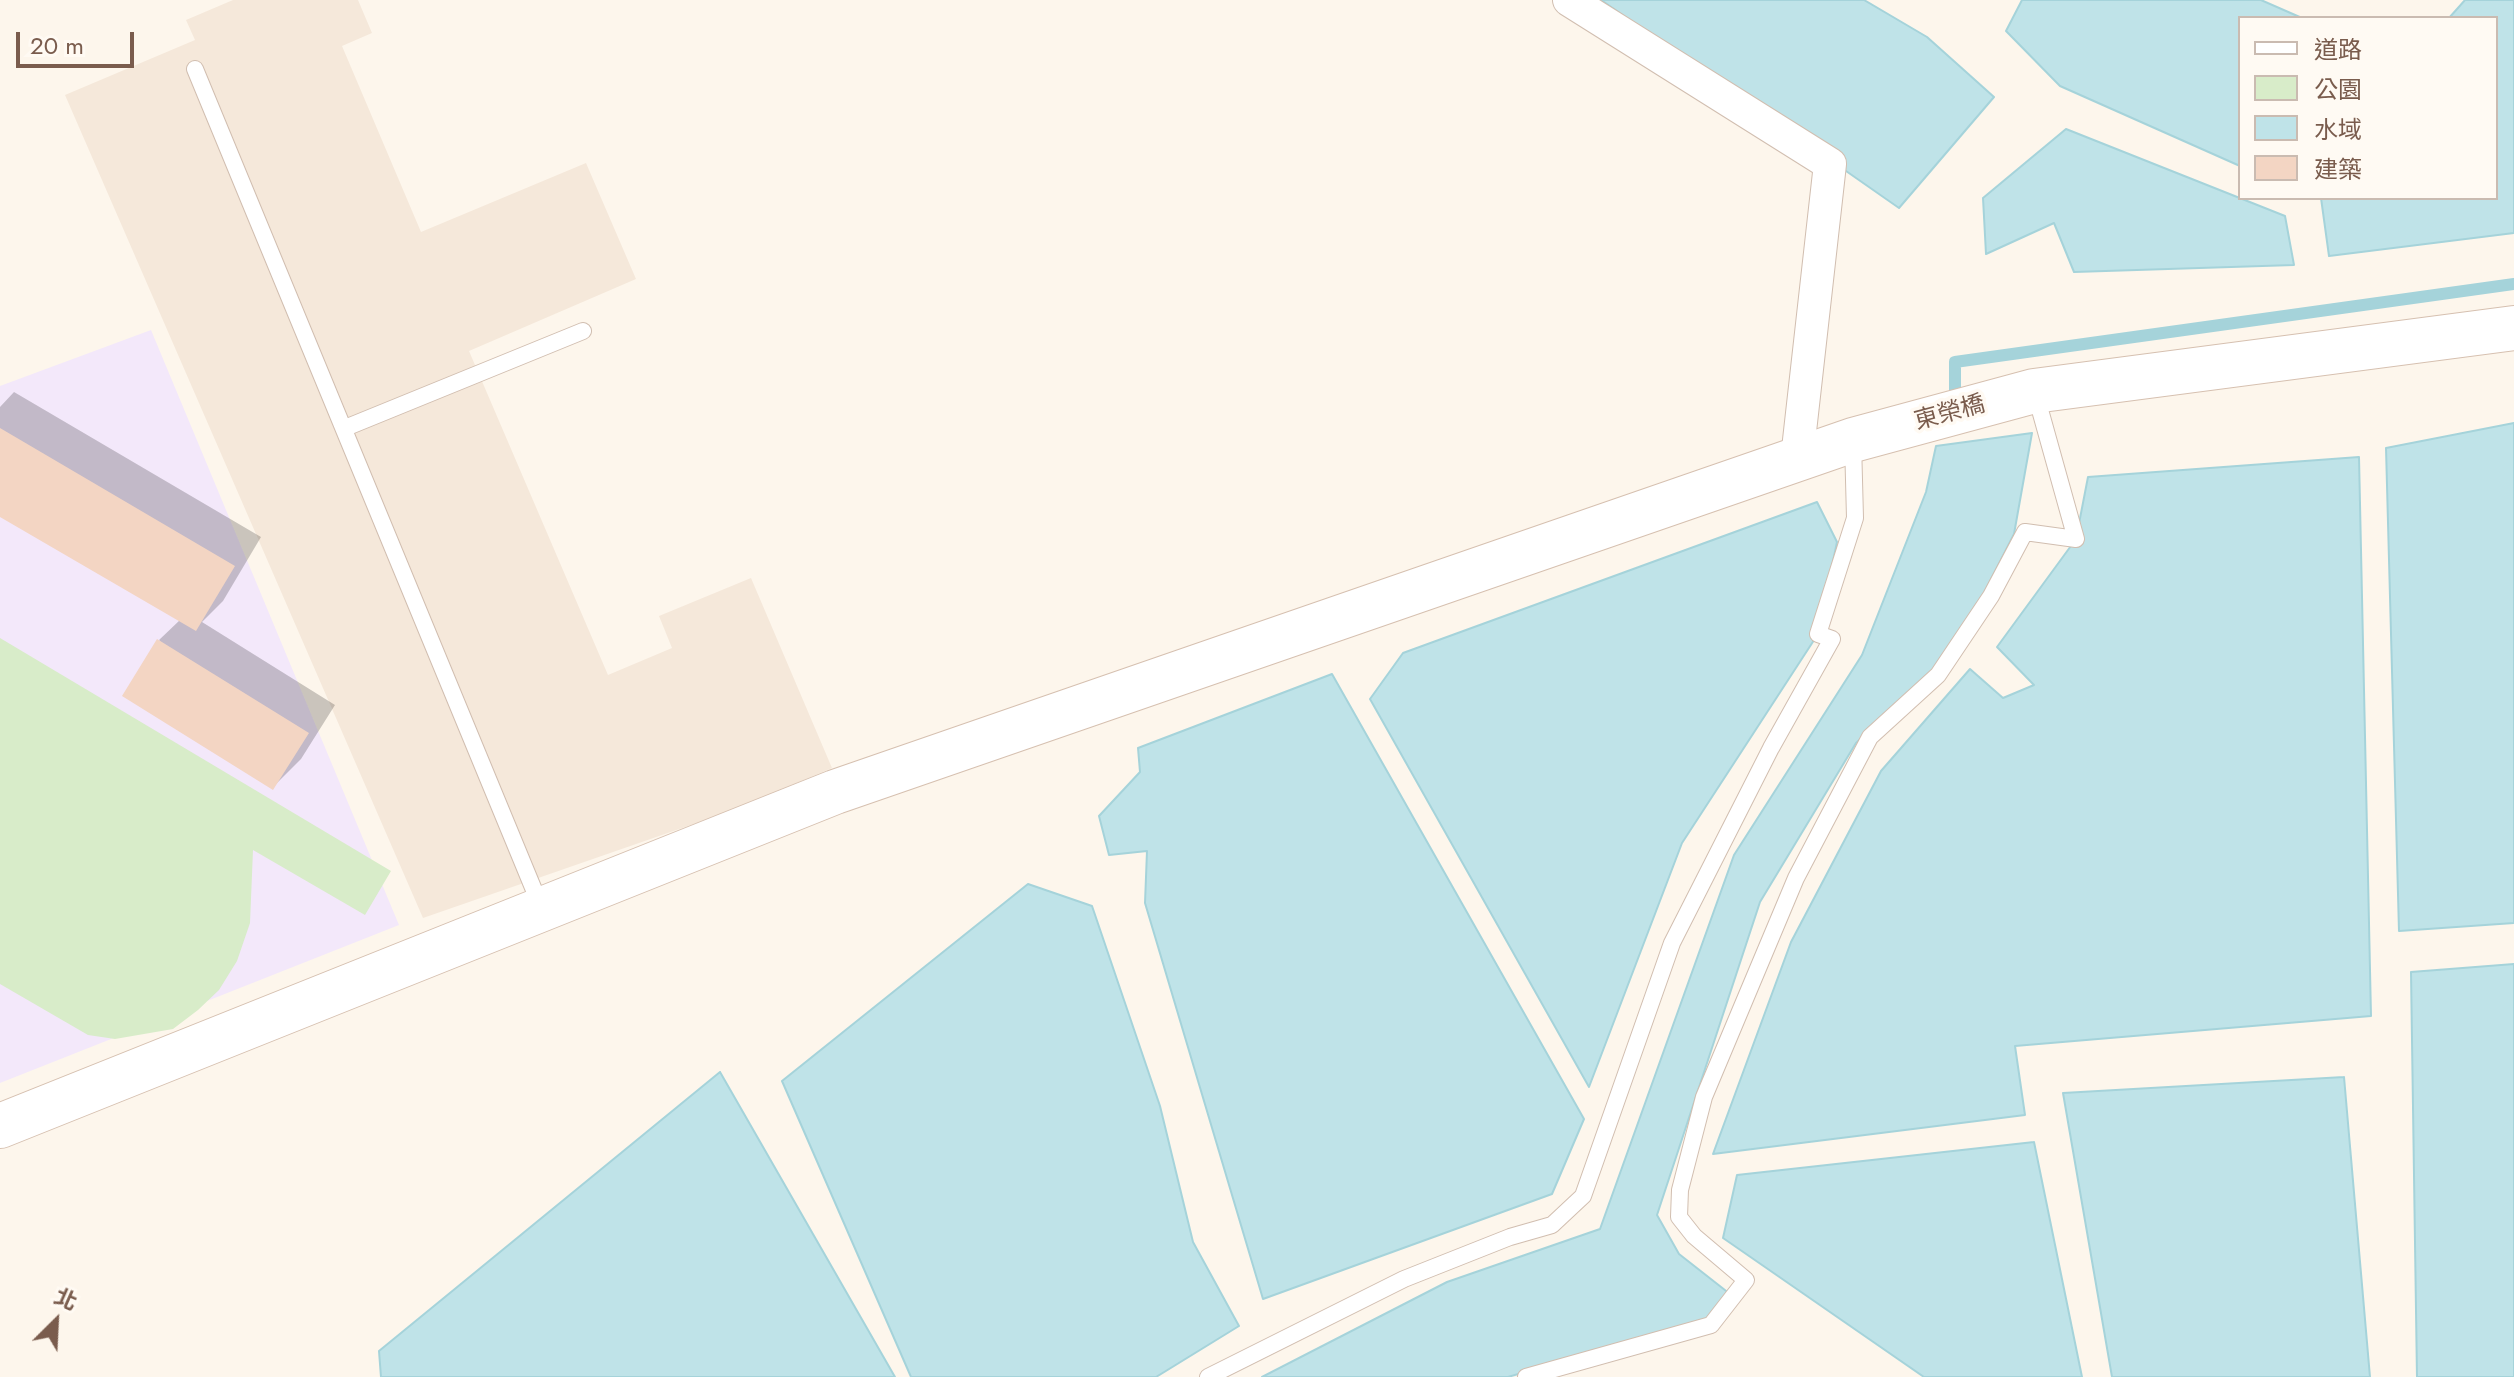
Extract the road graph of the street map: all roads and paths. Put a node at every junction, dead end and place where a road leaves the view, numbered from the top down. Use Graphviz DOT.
graph roads {
  1 [pos="1569,0"];
  2 [pos="195,69"];
  3 [pos="2514,328"];
  4 [pos="583,331"];
  5 [pos="2033,391"];
  6 [pos="345,428"];
  7 [pos="1861,438"];
  8 [pos="1797,458"];
  9 [pos="541,909"];
  10 [pos="0,1126"];
  11 [pos="1208,1377"];
  12 [pos="1526,1377"];
  1 -- 8 [label="street"];
  2 -- 6 [label="lane"];
  3 -- 5 [label="main road, 東榮橋"];
  4 -- 6 [label="lane"];
  5 -- 7 [label="main road, 東榮橋"];
  5 -- 12 [label="lane"];
  6 -- 9 [label="lane"];
  7 -- 8 [label="main road, 東榮橋"];
  7 -- 11 [label="lane"];
  8 -- 9 [label="main road, 東榮橋"];
  9 -- 10 [label="main road, 東榮橋"];
}
